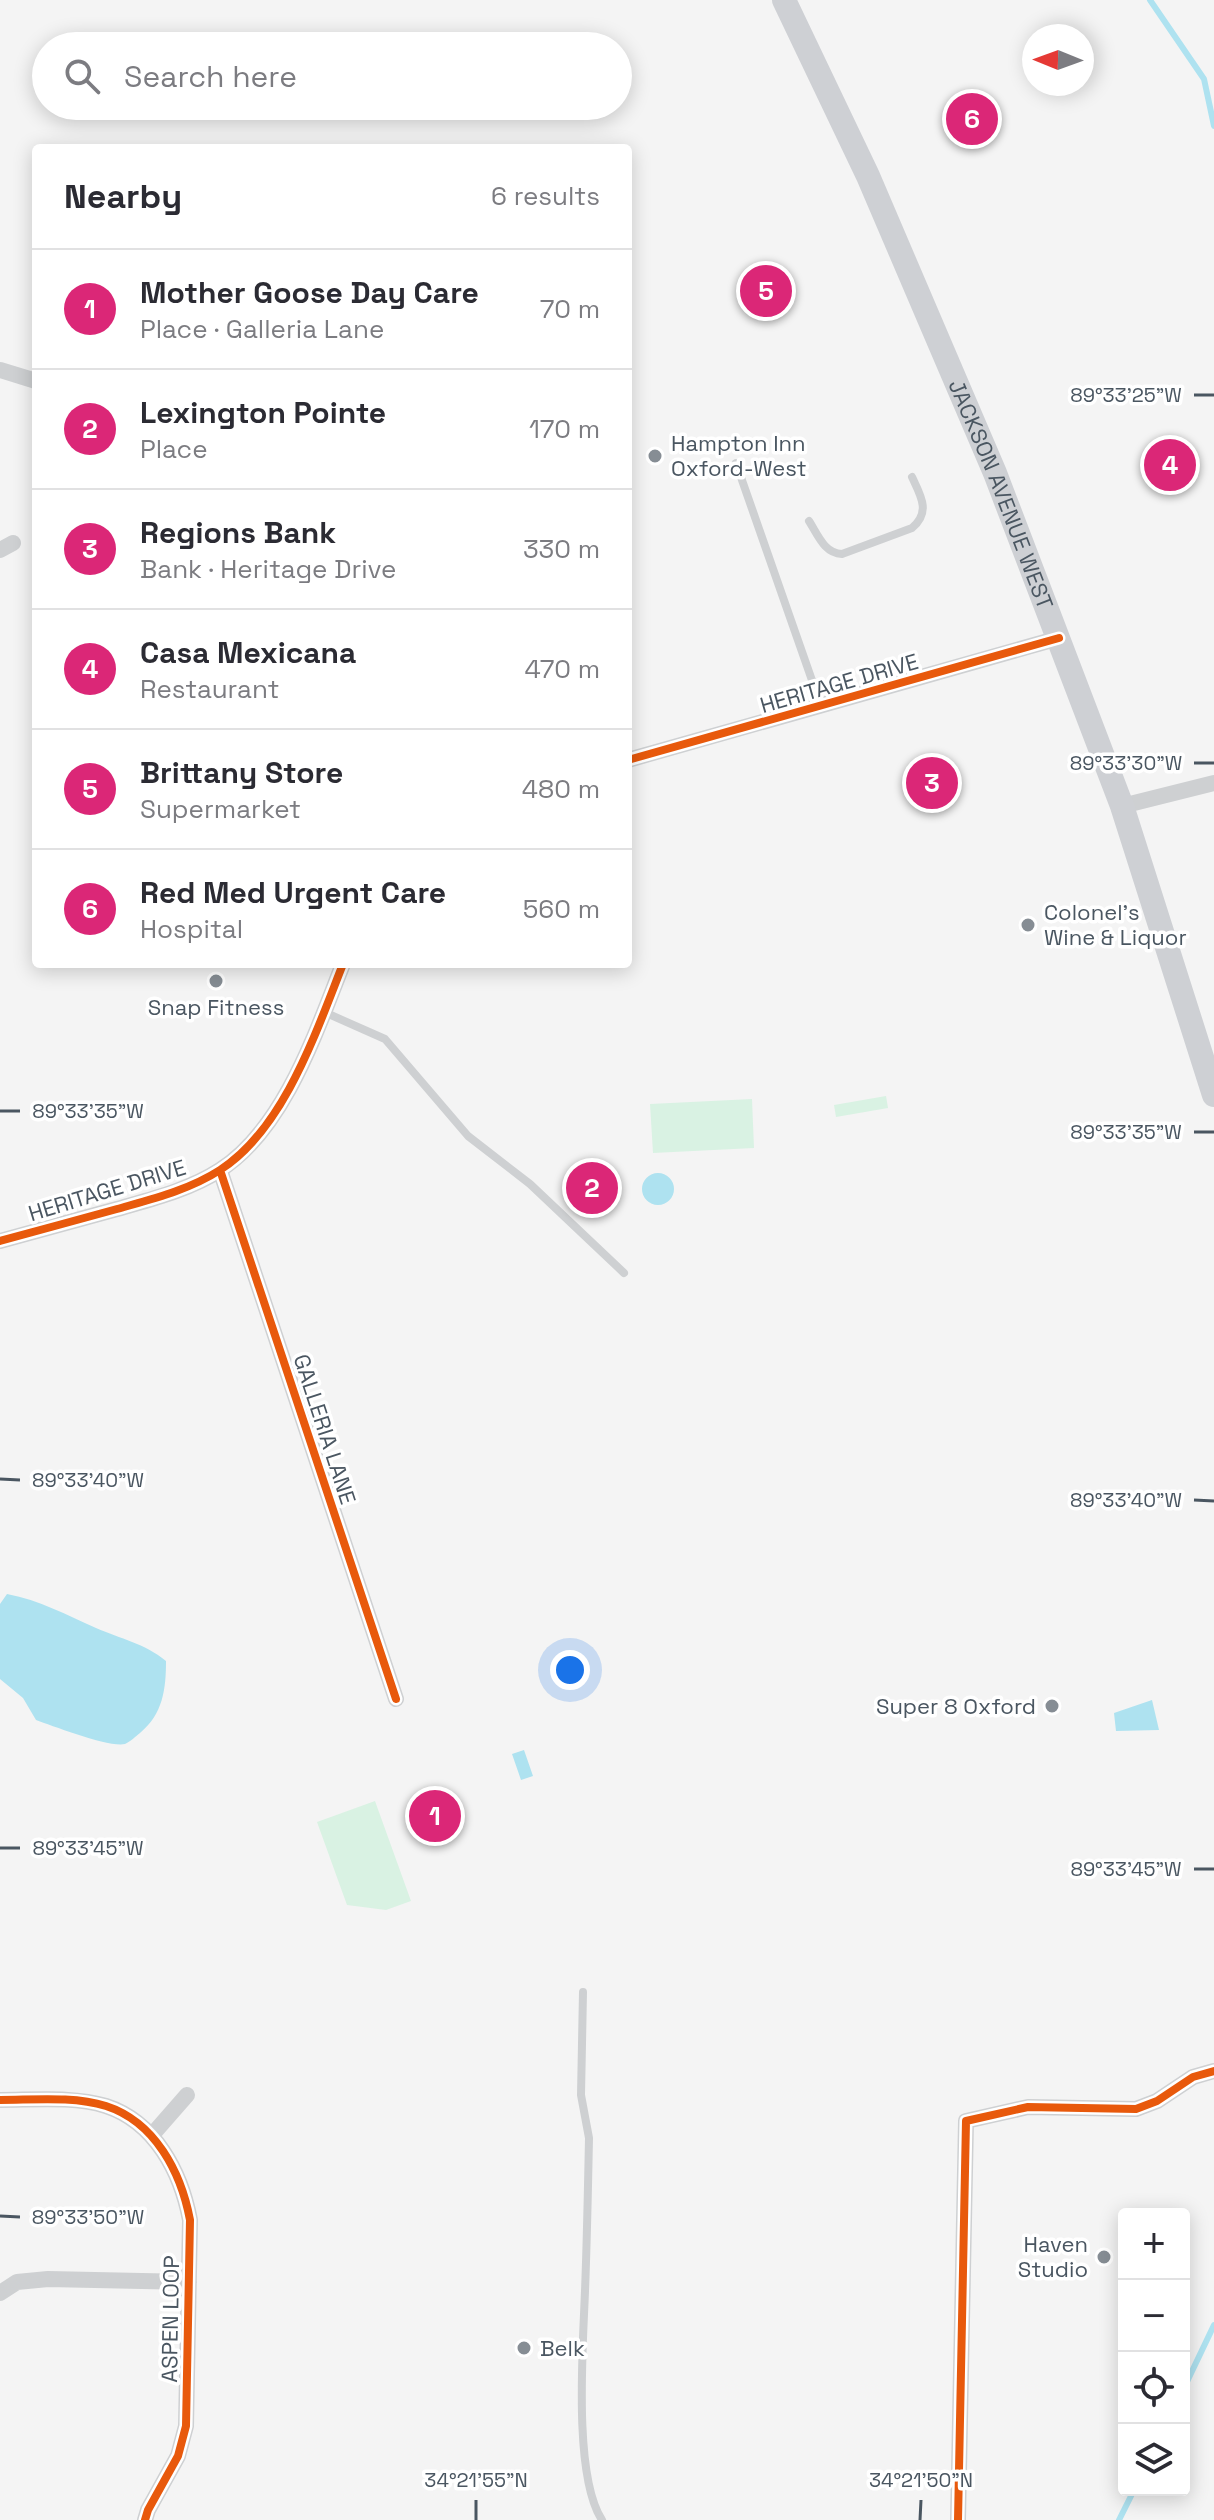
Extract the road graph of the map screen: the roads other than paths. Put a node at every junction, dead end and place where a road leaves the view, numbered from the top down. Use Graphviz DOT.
graph roads {
  1 [pos="784,0"];
  2 [pos="0,370"];
  3 [pos="32,380"];
  4 [pos="736,463"];
  5 [pos="912,477"];
  6 [pos="809,521"];
  7 [pos="1059,638"];
  8 [pos="821,707"];
  9 [pos="632,759"];
  10 [pos="1214,783"];
  11 [pos="1122,806"];
  12 [pos="341,968"];
  13 [pos="324,1012"];
  14 [pos="1214,1095"];
  15 [pos="220,1170"];
  16 [pos="0,1241"];
  17 [pos="624,1273"];
  18 [pos="396,1699"];
  19 [pos="583,1992"];
  20 [pos="1214,2071"];
  21 [pos="187,2095"];
  22 [pos="0,2100"];
  23 [pos="152,2135"];
  24 [pos="189,2282"];
  25 [pos="0,2293"];
  26 [pos="145,2520"];
  27 [pos="602,2520"];
  28 [pos="958,2520"];
  1 -- 7 [label="main road, JACKSON AVENUE WEST"];
  2 -- 3 [label="street"];
  4 -- 8 [label="lane"];
  5 -- 6 [label="lane"];
  7 -- 8 [label="street, HERITAGE DRIVE"];
  7 -- 11 [label="main road, JACKSON AVENUE WEST"];
  8 -- 9 [label="street, HERITAGE DRIVE"];
  10 -- 11 [label="street"];
  11 -- 14 [label="main road, JACKSON AVENUE WEST"];
  12 -- 13 [label="street, HERITAGE DRIVE"];
  13 -- 15 [label="street, HERITAGE DRIVE"];
  13 -- 17 [label="lane"];
  15 -- 16 [label="street, HERITAGE DRIVE"];
  15 -- 18 [label="street, GALLERIA LANE"];
  19 -- 27 [label="lane"];
  20 -- 28 [label="street"];
  21 -- 23 [label="street"];
  22 -- 23 [label="street, ASPEN LOOP"];
  23 -- 24 [label="street, ASPEN LOOP"];
  24 -- 25 [label="street"];
  24 -- 26 [label="street, ASPEN LOOP"];
}
